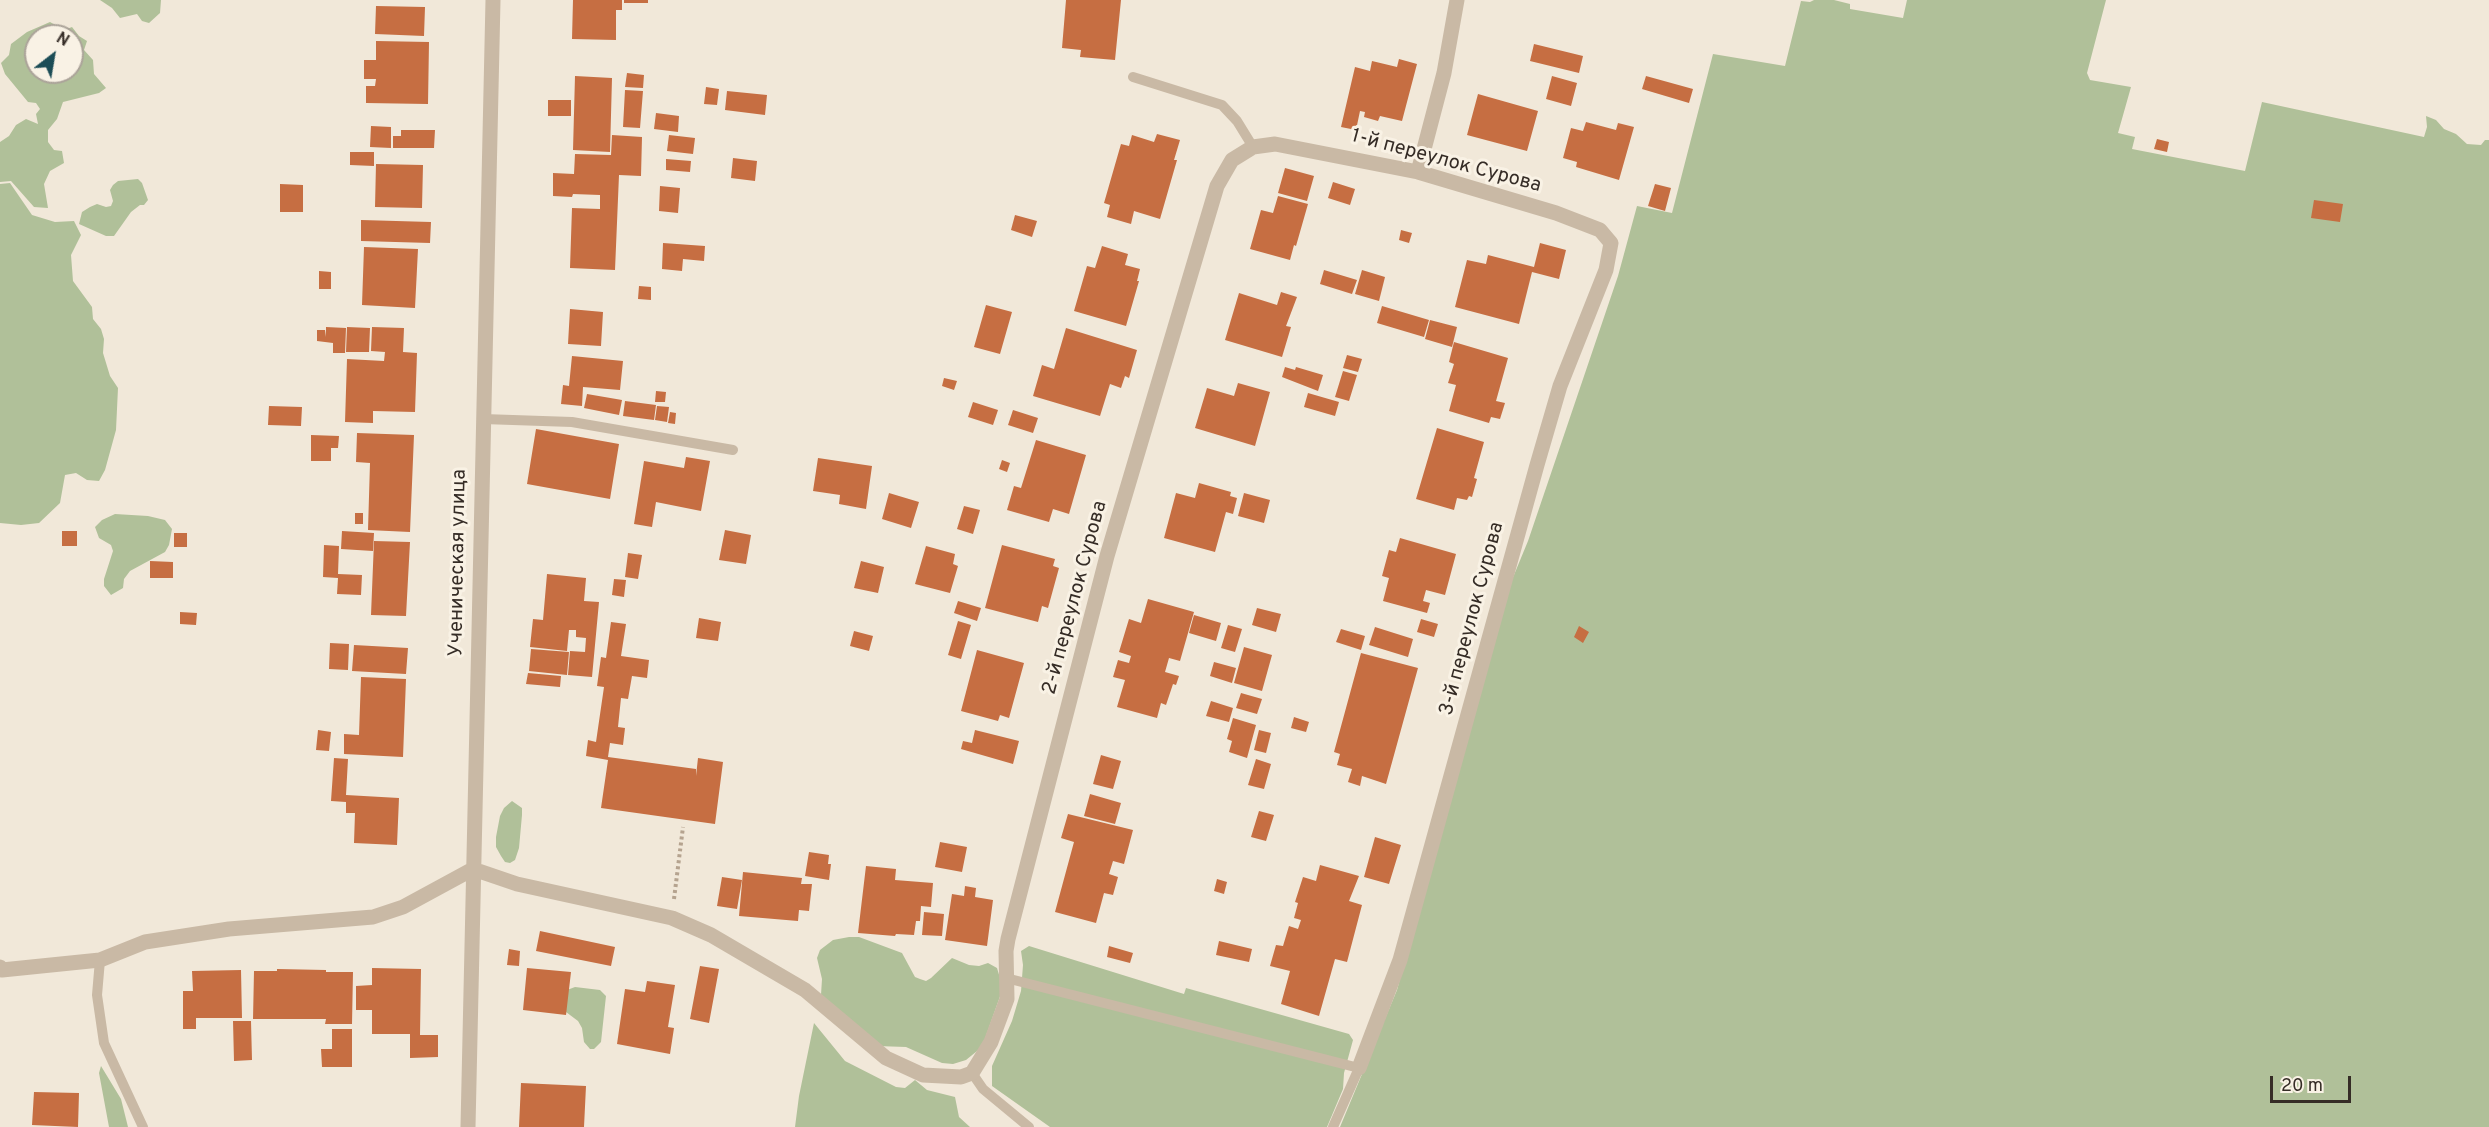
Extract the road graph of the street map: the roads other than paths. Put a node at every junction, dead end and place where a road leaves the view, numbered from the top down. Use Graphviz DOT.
graph roads {
  1 [pos="493,0"];
  2 [pos="1457,0"];
  3 [pos="1132,77"];
  4 [pos="1253,147"];
  5 [pos="1418,172"];
  6 [pos="1556,213"];
  7 [pos="483,419"];
  8 [pos="733,450"];
  9 [pos="473,868"];
  10 [pos="100,960"];
  11 [pos="0,968"];
  12 [pos="1006,978"];
  13 [pos="1359,1068"];
  14 [pos="972,1073"];
  15 [pos="143,1127"];
  16 [pos="468,1127"];
  17 [pos="1029,1127"];
  18 [pos="1333,1127"];
  1 -- 7 [label="street, Ученическая улица"];
  2 -- 5 [label="street"];
  3 -- 4 [label="lane"];
  4 -- 5 [label="street, 1-й переулок Сурова"];
  4 -- 12 [label="street, 2-й переулок Сурова"];
  5 -- 6 [label="street, 1-й переулок Сурова"];
  6 -- 13 [label="street, 3-й переулок Сурова"];
  7 -- 8 [label="lane"];
  7 -- 9 [label="street, Ученическая улица"];
  9 -- 10 [label="street"];
  9 -- 14 [label="street"];
  9 -- 16 [label="street, Ученическая улица"];
  10 -- 11 [label="street"];
  10 -- 15 [label="lane"];
  12 -- 13 [label="lane"];
  12 -- 14 [label="street, 2-й переулок Сурова"];
  13 -- 18 [label="lane"];
  14 -- 17 [label="lane"];
}
